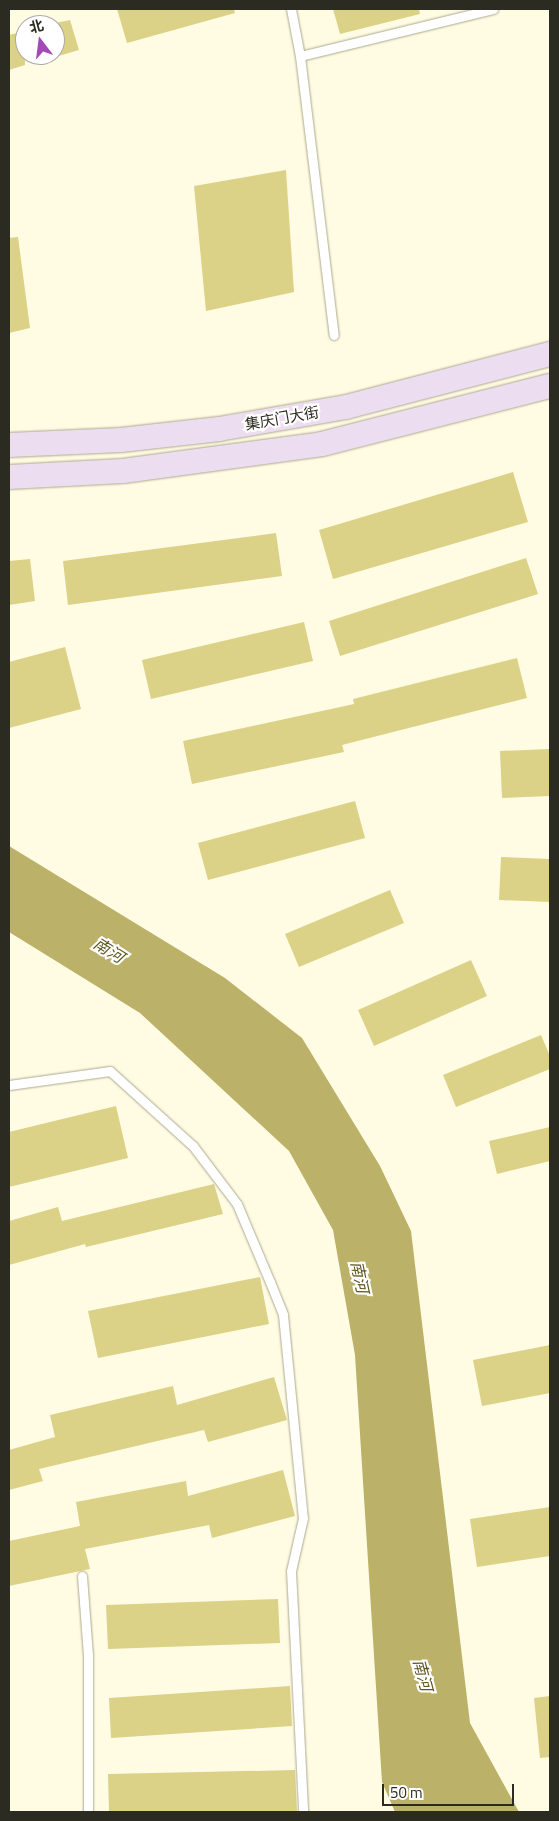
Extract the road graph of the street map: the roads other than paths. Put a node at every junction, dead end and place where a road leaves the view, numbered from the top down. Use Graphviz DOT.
graph roads {
  1 [pos="290,9"];
  2 [pos="493,9"];
  3 [pos="300,56"];
  4 [pos="334,335"];
  5 [pos="550,354"];
  6 [pos="550,386"];
  7 [pos="9,445"];
  8 [pos="9,477"];
  9 [pos="9,1085"];
  10 [pos="82,1576"];
  11 [pos="88,1812"];
  12 [pos="303,1812"];
  1 -- 3 [label="lane"];
  2 -- 3 [label="lane"];
  3 -- 4 [label="lane"];
  5 -- 7 [label="main road, 集庆门大街"];
  6 -- 8 [label="main road, 集庆门大街"];
  9 -- 12 [label="lane"];
  10 -- 11 [label="lane"];
}
